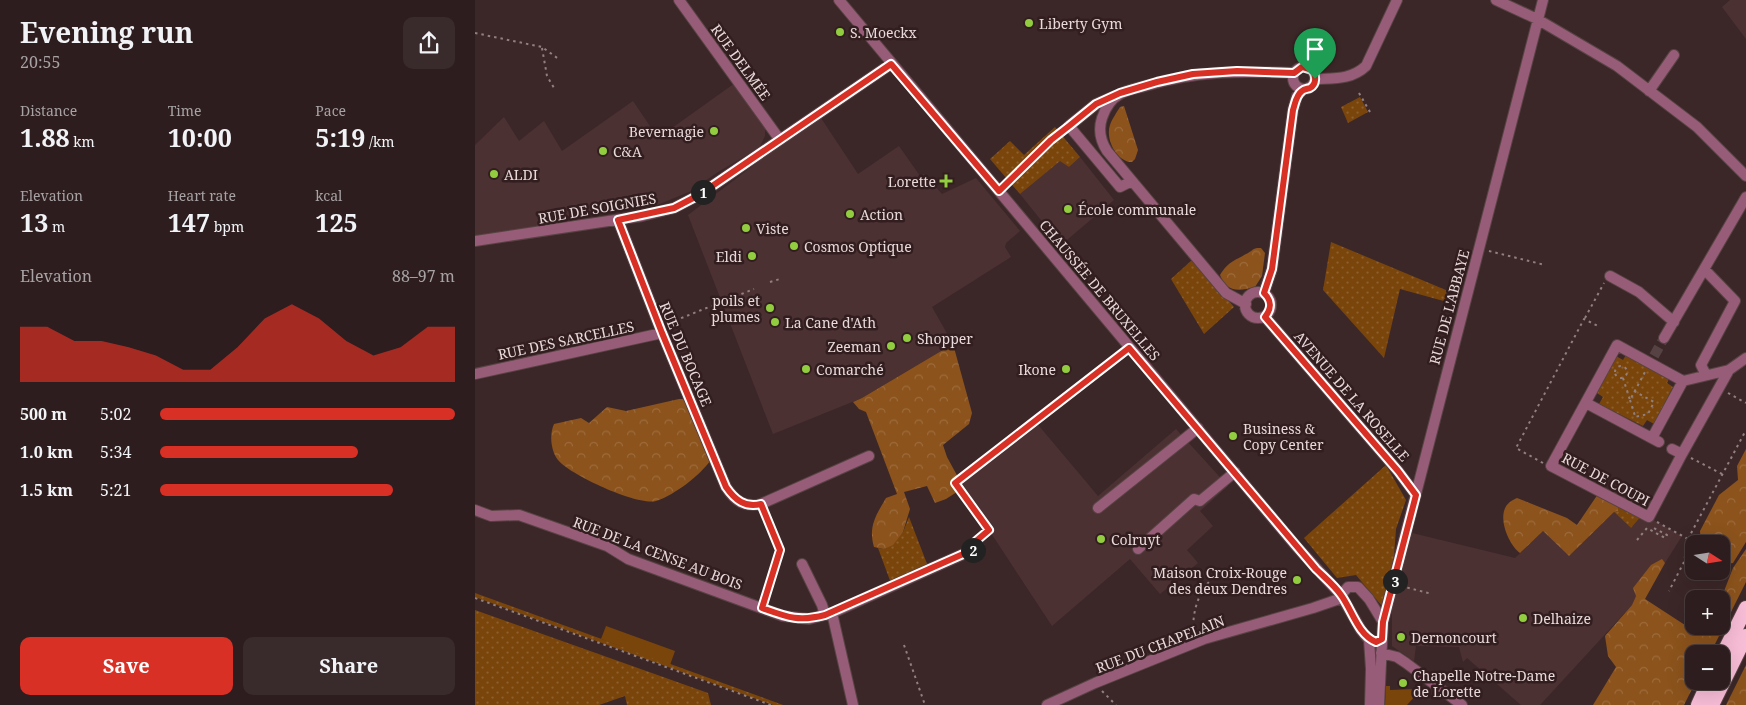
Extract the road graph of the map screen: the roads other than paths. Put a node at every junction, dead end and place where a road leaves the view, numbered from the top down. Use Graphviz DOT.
graph roads {
  1 [pos="679,0"];
  2 [pos="839,0"];
  3 [pos="1397,0"];
  4 [pos="1495,0"];
  5 [pos="1543,0"];
  6 [pos="1537,19"];
  7 [pos="1674,55"];
  8 [pos="891,64"];
  9 [pos="1294,73"];
  10 [pos="1315,79"];
  11 [pos="1303,89"];
  12 [pos="1649,91"];
  13 [pos="1120,93"];
  14 [pos="780,140"];
  15 [pos="1746,176"];
  16 [pos="1132,181"];
  17 [pos="1746,197"];
  18 [pos="618,220"];
  19 [pos="475,241"];
  20 [pos="1704,269"];
  21 [pos="1610,276"];
  22 [pos="1264,293"];
  23 [pos="1246,304"];
  24 [pos="1265,317"];
  25 [pos="1674,322"];
  26 [pos="661,330"];
  27 [pos="1664,338"];
  28 [pos="1746,358"];
  29 [pos="1729,370"];
  30 [pos="475,374"];
  31 [pos="1706,375"];
  32 [pos="1683,381"];
  33 [pos="1586,403"];
  34 [pos="1198,428"];
  35 [pos="869,456"];
  36 [pos="1235,472"];
  37 [pos="1416,495"];
  38 [pos="1098,508"];
  39 [pos="475,510"];
  40 [pos="979,547"];
  41 [pos="1138,549"];
  42 [pos="802,564"];
  43 [pos="1342,597"];
  44 [pos="1746,608"];
  45 [pos="828,614"];
  46 [pos="1383,622"];
  47 [pos="1746,636"];
  48 [pos="1382,639"];
  49 [pos="1369,640"];
  50 [pos="1728,645"];
  51 [pos="1381,653"];
  52 [pos="1704,690"];
  53 [pos="853,705"];
  54 [pos="1047,705"];
  55 [pos="1370,705"];
  56 [pos="1379,705"];
  57 [pos="1462,705"];
  58 [pos="1697,705"];
  59 [pos="1712,705"];
  1 -- 14 [label="street, RUE DELMÉE"];
  2 -- 8 [label="street, CHAUSSÉE DE BRUXELLES"];
  3 -- 10 [label="street"];
  4 -- 6 [label="street"];
  5 -- 6 [label="street, RUE DE L'ABBAYE"];
  6 -- 12 [label="street"];
  6 -- 37 [label="street, RUE DE L'ABBAYE"];
  7 -- 12 [label="street"];
  8 -- 14 [label="street, RUE DE SOIGNIES"];
  8 -- 34 [label="street, CHAUSSÉE DE BRUXELLES"];
  9 -- 10 [label="street"];
  9 -- 11 [label="street"];
  9 -- 13 [label="street"];
  10 -- 11 [label="street"];
  11 -- 22 [label="street"];
  12 -- 15 [label="street"];
  13 -- 16 [label="street"];
  13 -- 16 [label="street"];
  14 -- 18 [label="street, RUE DE SOIGNIES"];
  16 -- 23 [label="street"];
  17 -- 20 [label="street"];
  18 -- 19 [label="street, RUE DE SOIGNIES"];
  18 -- 26 [label="street, RUE DU BOCAGE"];
  20 -- 25 [label="street"];
  20 -- 31 [label="street"];
  21 -- 25 [label="street"];
  22 -- 23 [label="street"];
  22 -- 24 [label="street"];
  23 -- 24 [label="street, AVENUE DE LA ROSELLE"];
  24 -- 37 [label="street, AVENUE DE LA ROSELLE"];
  25 -- 27 [label="street"];
  26 -- 30 [label="street, RUE DES SARCELLES"];
  26 -- 35 [label="street, RUE DU BOCAGE"];
  28 -- 29 [label="street, RUE DE COUPI"];
  29 -- 31 [label="street, RUE DE COUPI"];
  29 -- 33 [label="street, RUE DE COUPI"];
  31 -- 32 [label="street, RUE DE COUPI"];
  32 -- 33 [label="street, RUE DE COUPI"];
  32 -- 33 [label="street"];
  34 -- 36 [label="street, CHAUSSÉE DE BRUXELLES"];
  34 -- 38 [label="street"];
  36 -- 41 [label="street"];
  36 -- 43 [label="street, CHAUSSÉE DE BRUXELLES"];
  37 -- 46 [label="street, RUE DE L'ABBAYE"];
  39 -- 45 [label="street, RUE DE LA CENSE AU BOIS"];
  40 -- 45 [label="street, RUE DE LA CENSE AU BOIS"];
  42 -- 45 [label="street"];
  43 -- 46 [label="street"];
  43 -- 49 [label="street, CHAUSSÉE DE BRUXELLES"];
  43 -- 54 [label="street, RUE DU CHAPELAIN"];
  44 -- 50 [label="highway"];
  45 -- 53 [label="street"];
  46 -- 48 [label="street"];
  47 -- 59 [label="highway"];
  48 -- 49 [label="street"];
  48 -- 51 [label="street"];
  49 -- 55 [label="street"];
  51 -- 56 [label="street"];
  51 -- 57 [label="street"];
  52 -- 58 [label="highway"];
}
